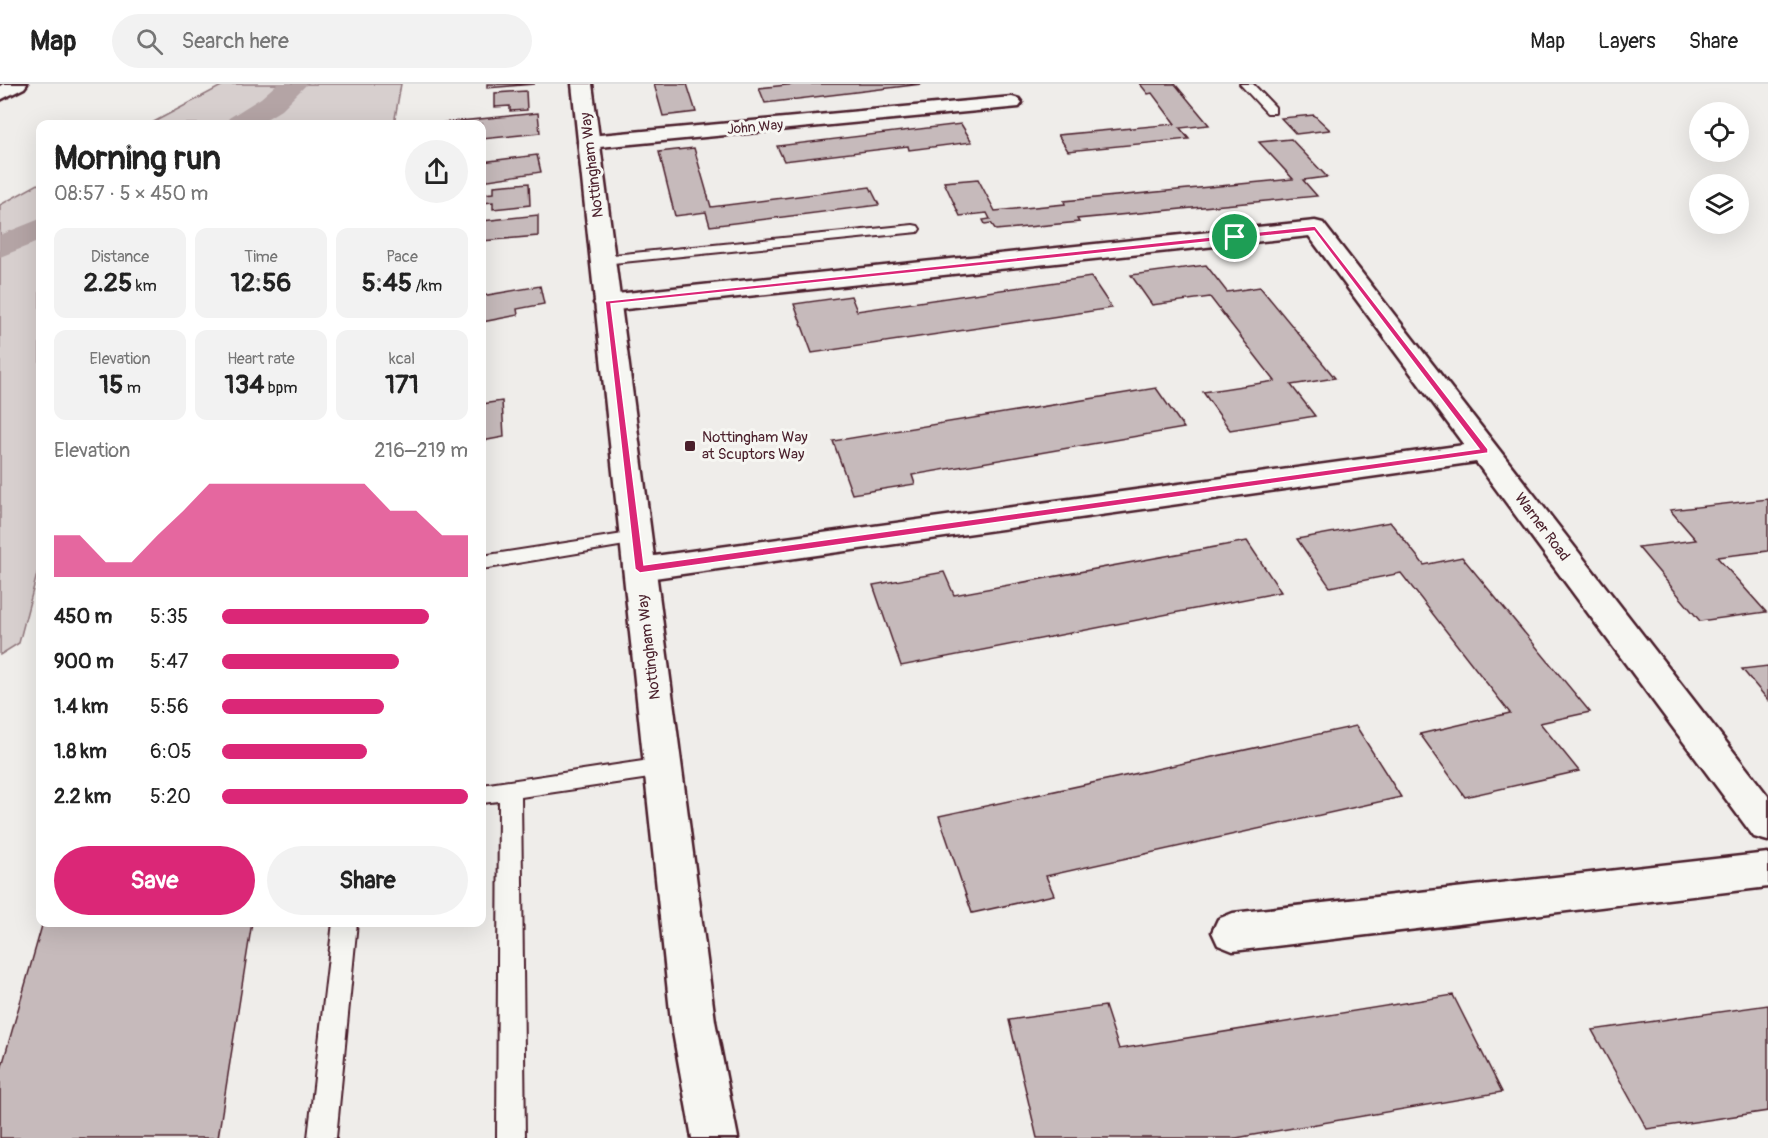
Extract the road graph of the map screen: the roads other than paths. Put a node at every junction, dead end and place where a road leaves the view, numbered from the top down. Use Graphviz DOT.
graph roads {
  1 [pos="17,84"];
  2 [pos="582,84"];
  3 [pos="1246,84"];
  4 [pos="0,93"];
  5 [pos="1012,103"];
  6 [pos="1271,110"];
  7 [pos="589,142"];
  8 [pos="913,229"];
  9 [pos="603,260"];
  10 [pos="607,303"];
  11 [pos="1485,451"];
  12 [pos="636,538"];
  13 [pos="486,562"];
  14 [pos="640,569"];
  15 [pos="663,767"];
  16 [pos="510,790"];
  17 [pos="486,793"];
  18 [pos="1768,825"];
  19 [pos="1768,870"];
  20 [pos="344,927"];
  21 [pos="1233,932"];
  22 [pos="322,1138"];
  23 [pos="511,1138"];
  24 [pos="715,1138"];
  1 -- 4 [label="street"];
  2 -- 7 [label="street, Nottingham Way"];
  3 -- 6 [label="lane"];
  5 -- 7 [label="street, John Way"];
  7 -- 9 [label="street, Nottingham Way"];
  8 -- 9 [label="lane"];
  9 -- 10 [label="street, Nottingham Way"];
  10 -- 11 [label="street, Warner Road"];
  10 -- 12 [label="street, Nottingham Way"];
  11 -- 14 [label="street"];
  11 -- 18 [label="street, Warner Road"];
  12 -- 13 [label="lane"];
  12 -- 14 [label="street, Nottingham Way"];
  14 -- 15 [label="street, Nottingham Way"];
  15 -- 16 [label="lane"];
  15 -- 24 [label="street, Nottingham Way"];
  16 -- 17 [label="lane"];
  16 -- 23 [label="lane"];
  19 -- 21 [label="street"];
  20 -- 22 [label="lane"];
}
